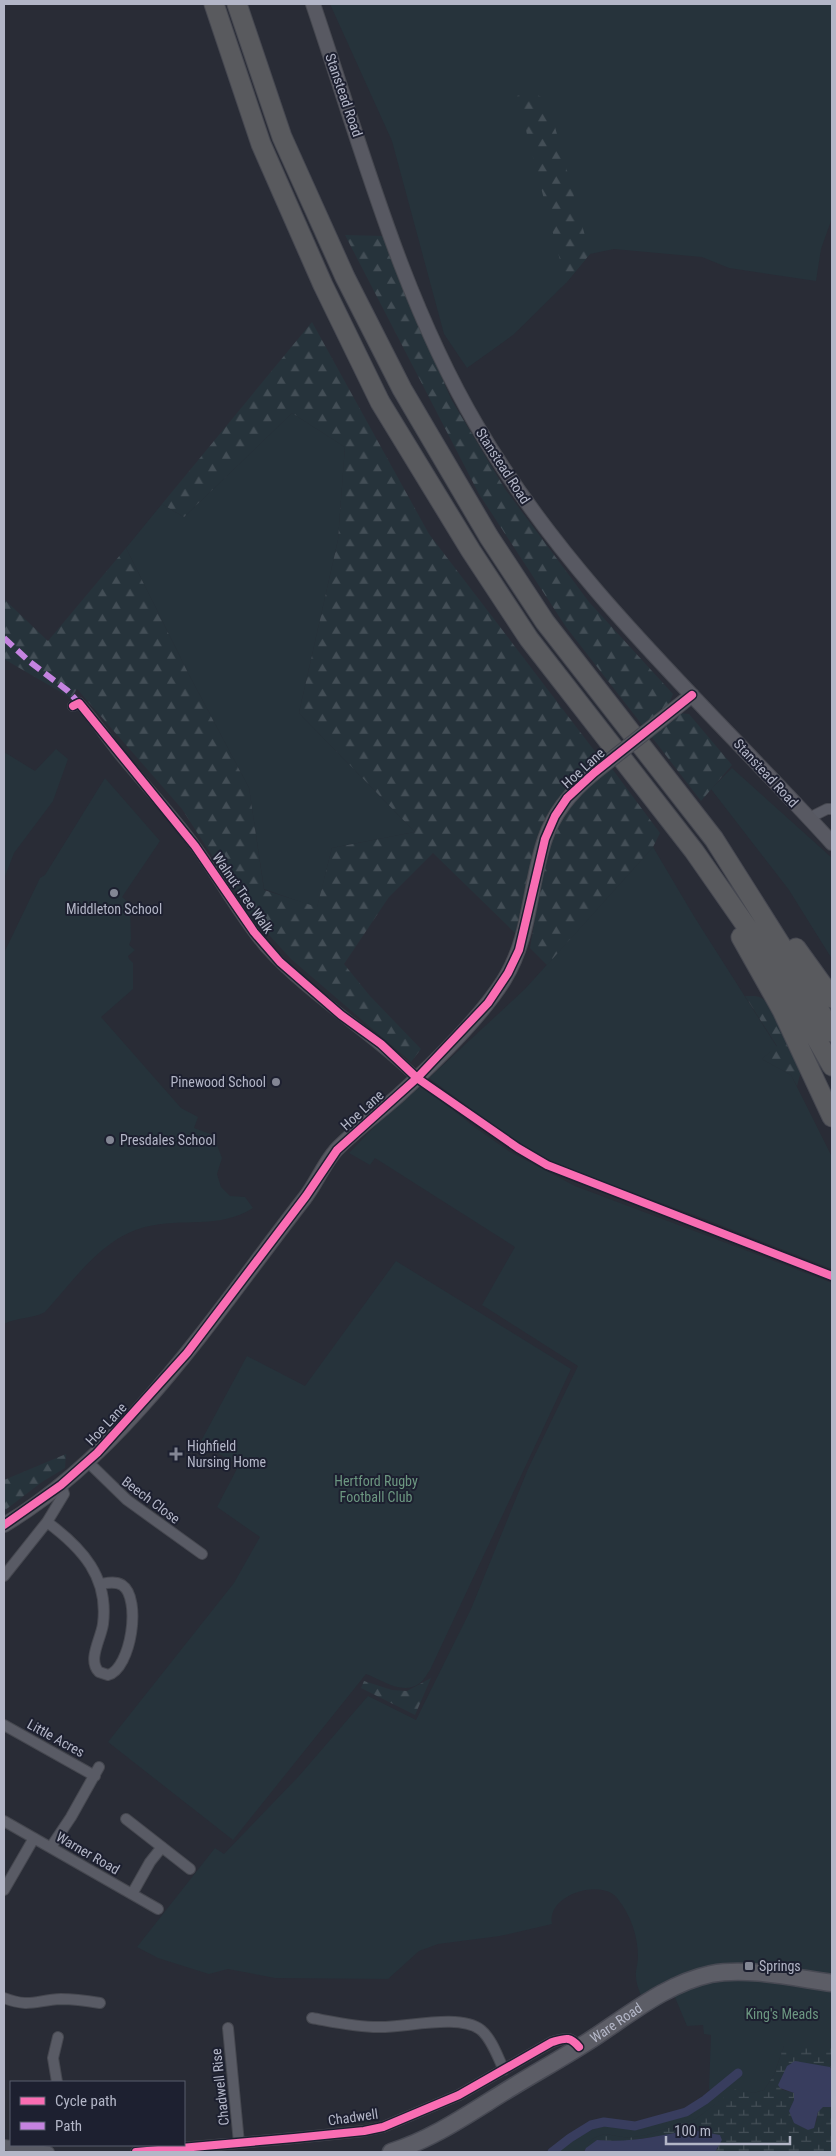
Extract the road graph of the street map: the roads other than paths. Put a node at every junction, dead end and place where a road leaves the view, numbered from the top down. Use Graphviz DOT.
graph roads {
  1 [pos="214,4"];
  2 [pos="237,4"];
  3 [pos="313,4"];
  4 [pos="692,695"];
  5 [pos="73,706"];
  6 [pos="832,809"];
  7 [pos="809,818"];
  8 [pos="714,839"];
  9 [pos="832,843"];
  10 [pos="694,851"];
  11 [pos="832,998"];
  12 [pos="832,1032"];
  13 [pos="832,1066"];
  14 [pos="417,1078"];
  15 [pos="832,1117"];
  16 [pos="88,1462"];
  17 [pos="61,1485"];
  18 [pos="47,1522"];
  19 [pos="4,1525"];
  20 [pos="202,1554"];
  21 [pos="4,1576"];
  22 [pos="100,1584"];
  23 [pos="4,1725"];
  24 [pos="126,1819"];
  25 [pos="4,1821"];
  26 [pos="34,1838"];
  27 [pos="51,1847"];
  28 [pos="162,1847"];
  29 [pos="190,1869"];
  30 [pos="4,1890"];
  31 [pos="132,1894"];
  32 [pos="158,1909"];
  33 [pos="832,1983"];
  34 [pos="4,1998"];
  35 [pos="100,2003"];
  36 [pos="312,2018"];
  37 [pos="228,2028"];
  38 [pos="58,2037"];
  39 [pos="580,2047"];
  40 [pos="504,2070"];
  41 [pos="58,2081"];
  42 [pos="239,2143"];
  43 [pos="14,2146"];
  44 [pos="43,2149"];
  45 [pos="136,2152"];
  46 [pos="391,2152"];
  1 -- 10 [label="highway"];
  2 -- 8 [label="highway"];
  3 -- 4 [label="street, Stanstead Road"];
  4 -- 7 [label="street, Stanstead Road"];
  4 -- 14 [label="street, Hoe Lane, bridge"];
  5 -- 14 [label="street, Walnut Tree Walk"];
  6 -- 7 [label="street"];
  7 -- 9 [label="street, Stanstead Road"];
  8 -- 11 [label="highway"];
  8 -- 12 [label="highway"];
  10 -- 13 [label="highway"];
  10 -- 15 [label="highway"];
  14 -- 16 [label="street, Hoe Lane"];
  16 -- 17 [label="street, Hoe Lane"];
  16 -- 20 [label="street, Beech Close"];
  17 -- 18 [label="street"];
  17 -- 19 [label="street, Hoe Lane"];
  18 -- 21 [label="street"];
  18 -- 22 [label="street"];
  22 -- 22 [label="street"];
  23 -- 27 [label="street, Little Acres"];
  24 -- 28 [label="street"];
  25 -- 26 [label="street, Warner Road"];
  26 -- 27 [label="street, Warner Road"];
  26 -- 30 [label="street"];
  27 -- 31 [label="street, Warner Road"];
  28 -- 29 [label="street"];
  28 -- 31 [label="street"];
  31 -- 32 [label="street, Warner Road"];
  33 -- 39 [label="main road, Ware Road"];
  34 -- 35 [label="street"];
  36 -- 40 [label="street"];
  37 -- 42 [label="street, Chadwell Rise"];
  38 -- 41 [label="street"];
  39 -- 40 [label="street, Chadwell"];
  39 -- 46 [label="main road, Ware Road"];
  40 -- 42 [label="street, Chadwell"];
  42 -- 45 [label="street, Chadwell"];
  43 -- 44 [label="street"];
}
